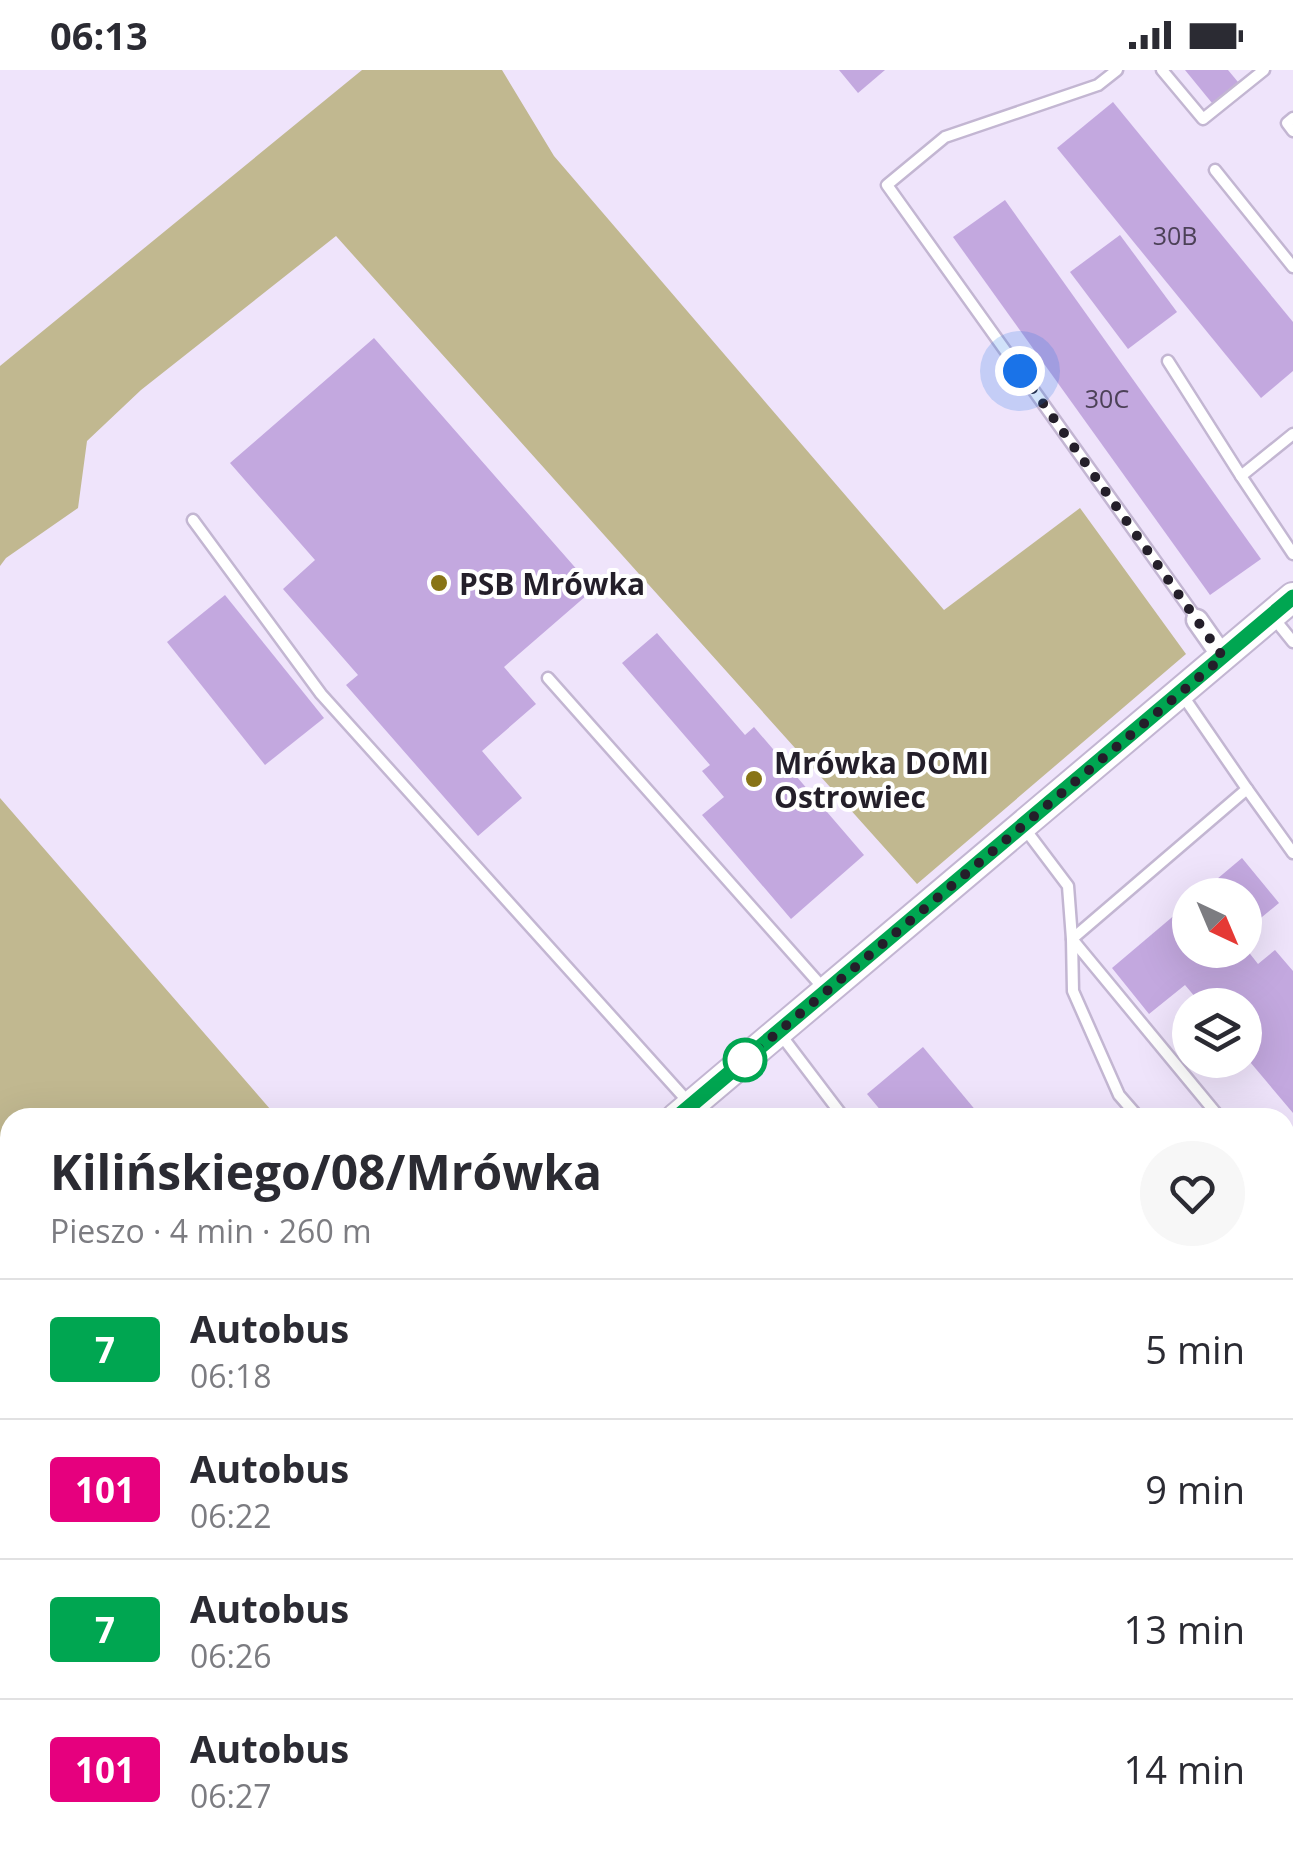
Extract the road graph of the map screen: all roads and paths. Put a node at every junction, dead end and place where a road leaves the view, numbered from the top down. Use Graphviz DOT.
graph roads {
  1 [pos="1117,70"];
  2 [pos="1162,70"];
  3 [pos="1264,70"];
  4 [pos="1293,118"];
  5 [pos="1293,131"];
  6 [pos="1215,170"];
  7 [pos="1293,267"];
  8 [pos="1168,361"];
  9 [pos="1293,434"];
  10 [pos="1242,476"];
  11 [pos="193,520"];
  12 [pos="1293,554"];
  13 [pos="1293,597"];
  14 [pos="1271,615"];
  15 [pos="1197,620"];
  16 [pos="1293,642"];
  17 [pos="1223,657"];
  18 [pos="548,678"];
  19 [pos="1180,692"];
  20 [pos="1248,788"];
  21 [pos="1021,825"];
  22 [pos="1293,853"];
  23 [pos="1072,939"];
  24 [pos="826,991"];
  25 [pos="778,1032"];
  26 [pos="680,1108"];
  27 [pos="687,1108"];
  28 [pos="836,1108"];
  29 [pos="1130,1108"];
  30 [pos="1212,1108"];
  1 -- 15 [label="lane"];
  2 -- 3 [label="lane"];
  4 -- 5 [label="lane"];
  6 -- 7 [label="lane"];
  8 -- 10 [label="lane"];
  9 -- 10 [label="lane"];
  10 -- 12 [label="lane"];
  11 -- 26 [label="lane"];
  13 -- 14 [label="street"];
  14 -- 16 [label="lane"];
  14 -- 17 [label="street"];
  15 -- 17 [label="street"];
  17 -- 19 [label="street"];
  18 -- 24 [label="lane"];
  19 -- 20 [label="lane"];
  19 -- 21 [label="street"];
  20 -- 22 [label="lane"];
  20 -- 23 [label="lane"];
  21 -- 23 [label="lane"];
  21 -- 24 [label="street"];
  23 -- 29 [label="lane"];
  23 -- 30 [label="lane"];
  24 -- 25 [label="street"];
  25 -- 27 [label="street"];
  25 -- 28 [label="lane"];
}
